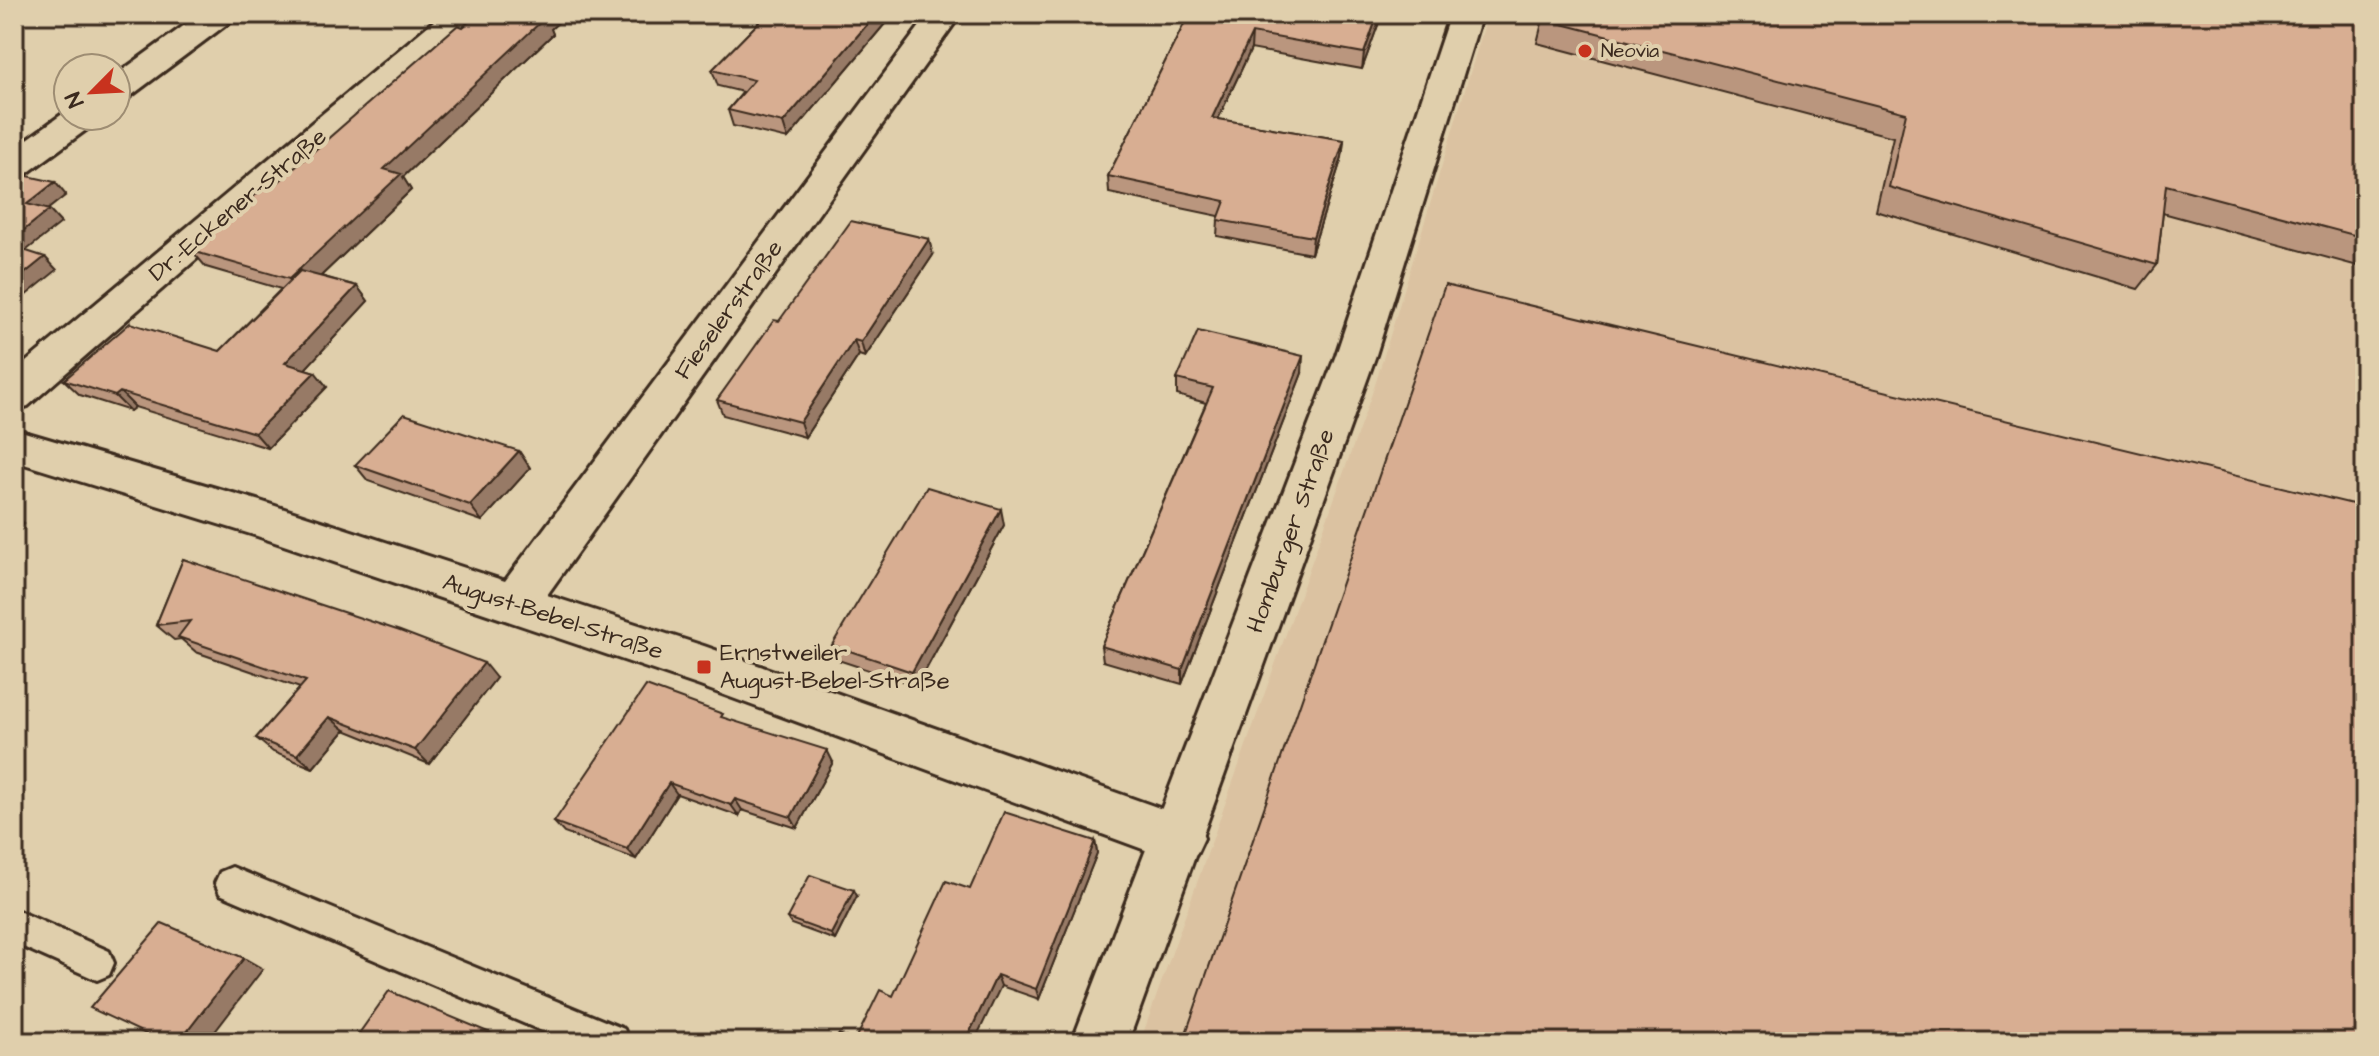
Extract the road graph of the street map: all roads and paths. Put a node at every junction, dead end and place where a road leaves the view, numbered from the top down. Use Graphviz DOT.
graph roads {
  1 [pos="220,14"];
  2 [pos="461,14"];
  3 [pos="945,14"];
  4 [pos="1466,14"];
  5 [pos="132,79"];
  6 [pos="60,132"];
  7 [pos="14,166"];
  8 [pos="14,395"];
  9 [pos="14,445"];
  10 [pos="514,605"];
  11 [pos="1178,838"];
  12 [pos="232,883"];
  13 [pos="14,926"];
  14 [pos="97,963"];
  15 [pos="611,1042"];
  16 [pos="1100,1042"];
  1 -- 5 [label="street"];
  2 -- 8 [label="street, Dr.-Eckener-Straße"];
  3 -- 10 [label="street, Fieselerstraße"];
  4 -- 11 [label="street, Homburger Straße"];
  6 -- 7 [label="street"];
  9 -- 10 [label="street, August-Bebel-Straße"];
  10 -- 11 [label="street, August-Bebel-Straße"];
  11 -- 16 [label="street, Homburger Straße"];
  12 -- 15 [label="lane"];
  13 -- 14 [label="lane"];
}
